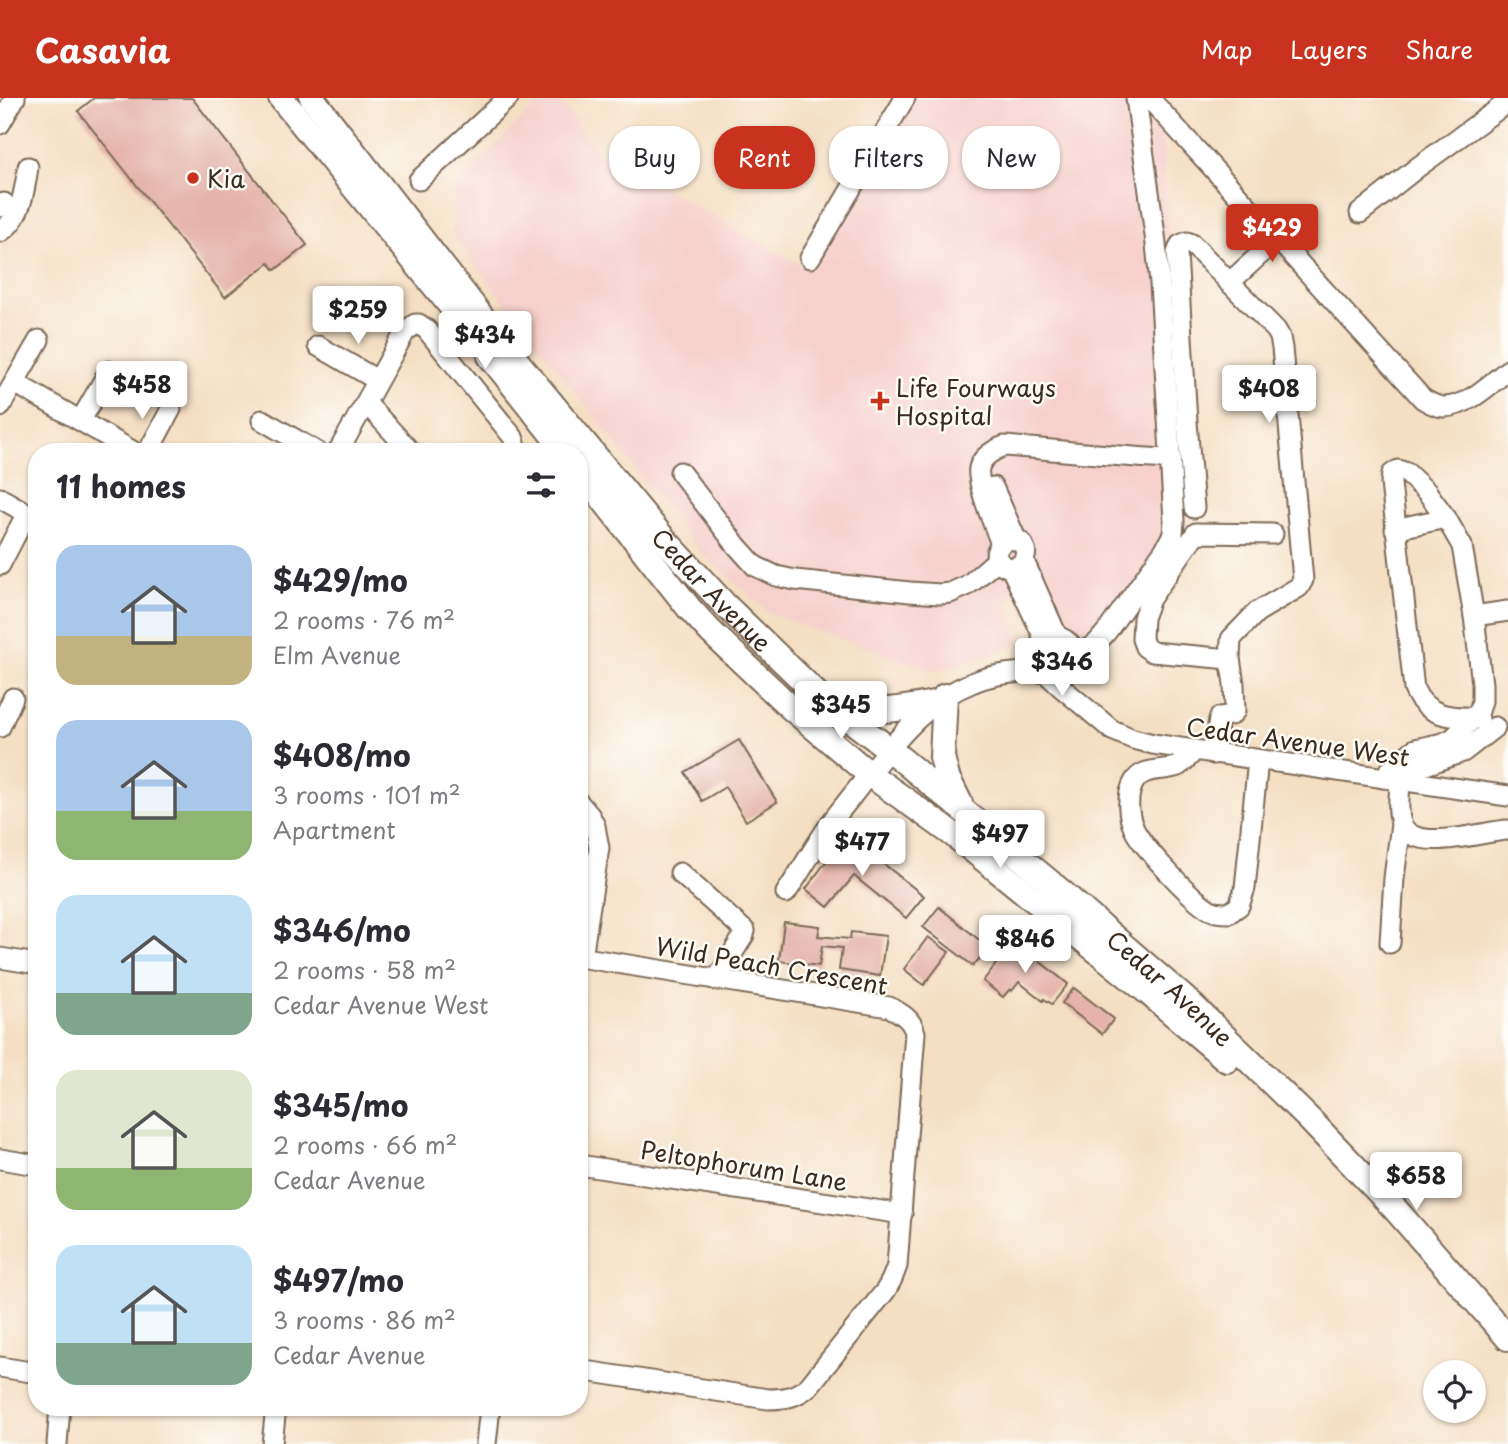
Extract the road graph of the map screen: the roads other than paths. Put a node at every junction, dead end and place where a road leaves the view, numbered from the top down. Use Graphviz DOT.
graph roads {
  1 [pos="15,98"];
  2 [pos="281,98"];
  3 [pos="312,98"];
  4 [pos="508,98"];
  5 [pos="905,98"];
  6 [pos="1136,98"];
  7 [pos="1149,98"];
  8 [pos="1508,102"];
  9 [pos="0,124"];
  10 [pos="28,167"];
  11 [pos="419,180"];
  12 [pos="1360,212"];
  13 [pos="0,232"];
  14 [pos="1281,244"];
  15 [pos="810,258"];
  16 [pos="1233,287"];
  17 [pos="39,340"];
  18 [pos="318,346"];
  19 [pos="1508,370"];
  20 [pos="109,371"];
  21 [pos="377,380"];
  22 [pos="15,383"];
  23 [pos="366,403"];
  24 [pos="0,407"];
  25 [pos="171,409"];
  26 [pos="81,420"];
  27 [pos="262,420"];
  28 [pos="119,443"];
  29 [pos="153,443"];
  30 [pos="302,443"];
  31 [pos="343,443"];
  32 [pos="403,443"];
  33 [pos="515,443"];
  34 [pos="559,443"];
  35 [pos="584,443"];
  36 [pos="588,447"];
  37 [pos="1171,459"];
  38 [pos="680,472"];
  39 [pos="588,480"];
  40 [pos="0,498"];
  41 [pos="1194,508"];
  42 [pos="28,514"];
  43 [pos="1446,519"];
  44 [pos="28,522"];
  45 [pos="1395,528"];
  46 [pos="1273,534"];
  47 [pos="1010,557"];
  48 [pos="0,565"];
  49 [pos="1508,611"];
  50 [pos="1474,616"];
  51 [pos="1055,656"];
  52 [pos="1230,659"];
  53 [pos="820,697"];
  54 [pos="13,698"];
  55 [pos="940,699"];
  56 [pos="1475,718"];
  57 [pos="0,727"];
  58 [pos="1502,728"];
  59 [pos="889,749"];
  60 [pos="1195,751"];
  61 [pos="1214,754"];
  62 [pos="1258,760"];
  63 [pos="869,774"];
  64 [pos="1392,779"];
  65 [pos="1508,796"];
  66 [pos="965,812"];
  67 [pos="588,814"];
  68 [pos="1401,824"];
  69 [pos="1508,830"];
  70 [pos="588,865"];
  71 [pos="680,873"];
  72 [pos="786,893"];
  73 [pos="1390,943"];
  74 [pos="0,958"];
  75 [pos="588,958"];
  76 [pos="28,963"];
  77 [pos="716,980"];
  78 [pos="0,1160"];
  79 [pos="28,1164"];
  80 [pos="588,1165"];
  81 [pos="902,1214"];
  82 [pos="1508,1338"];
  83 [pos="1508,1353"];
  84 [pos="0,1367"];
  85 [pos="588,1371"];
  86 [pos="28,1372"];
  87 [pos="59,1416"];
  88 [pos="275,1416"];
  89 [pos="489,1416"];
  90 [pos="57,1444"];
  91 [pos="272,1444"];
  92 [pos="486,1444"];
  1 -- 9 [label="street"];
  2 -- 34 [label="main road"];
  3 -- 35 [label="main road, Cedar Avenue"];
  4 -- 11 [label="street"];
  5 -- 15 [label="street"];
  6 -- 37 [label="street"];
  7 -- 14 [label="street"];
  8 -- 12 [label="street"];
  10 -- 13 [label="street"];
  14 -- 16 [label="street"];
  14 -- 19 [label="street"];
  16 -- 41 [label="street"];
  16 -- 52 [label="street"];
  17 -- 22 [label="street"];
  18 -- 21 [label="street"];
  20 -- 26 [label="street"];
  21 -- 23 [label="street"];
  21 -- 33 [label="street"];
  22 -- 24 [label="street"];
  22 -- 26 [label="street"];
  23 -- 31 [label="street"];
  23 -- 32 [label="street"];
  25 -- 29 [label="street"];
  26 -- 28 [label="street"];
  27 -- 30 [label="street"];
  36 -- 53 [label="main road, Cedar Avenue"];
  37 -- 47 [label="street"];
  37 -- 51 [label="street"];
  38 -- 47 [label="street"];
  39 -- 63 [label="main road, Cedar Avenue"];
  40 -- 42 [label="street"];
  43 -- 45 [label="street"];
  43 -- 45 [label="street"];
  43 -- 50 [label="street"];
  44 -- 48 [label="street"];
  45 -- 56 [label="street"];
  46 -- 52 [label="street"];
  47 -- 51 [label="street"];
  49 -- 50 [label="street"];
  50 -- 56 [label="street"];
  51 -- 55 [label="street"];
  51 -- 60 [label="street, Cedar Avenue West"];
  52 -- 61 [label="street"];
  53 -- 55 [label="main road"];
  53 -- 59 [label="main road, Cedar Avenue"];
  54 -- 57 [label="street"];
  55 -- 59 [label="street"];
  55 -- 66 [label="main road"];
  56 -- 58 [label="street"];
  56 -- 64 [label="street"];
  58 -- 64 [label="street"];
  59 -- 63 [label="street"];
  59 -- 66 [label="main road, Cedar Avenue"];
  60 -- 61 [label="street, Cedar Avenue West"];
  60 -- 62 [label="street"];
  61 -- 62 [label="street, Cedar Avenue West"];
  62 -- 64 [label="street, Cedar Avenue West"];
  63 -- 72 [label="street"];
  63 -- 83 [label="main road, Cedar Avenue"];
  64 -- 65 [label="street, Cedar Avenue West"];
  64 -- 68 [label="street"];
  66 -- 82 [label="main road, Cedar Avenue"];
  67 -- 70 [label="street"];
  68 -- 69 [label="street"];
  68 -- 73 [label="street"];
  71 -- 77 [label="street"];
  74 -- 76 [label="street"];
  75 -- 77 [label="street, Wild Peach Crescent"];
  77 -- 81 [label="street, Wild Peach Crescent"];
  78 -- 79 [label="street"];
  80 -- 81 [label="street, Peltophorum Lane"];
  81 -- 85 [label="street, Wild Peach Crescent"];
  84 -- 86 [label="street"];
  87 -- 90 [label="street"];
  88 -- 91 [label="street"];
  89 -- 92 [label="street"];
}
